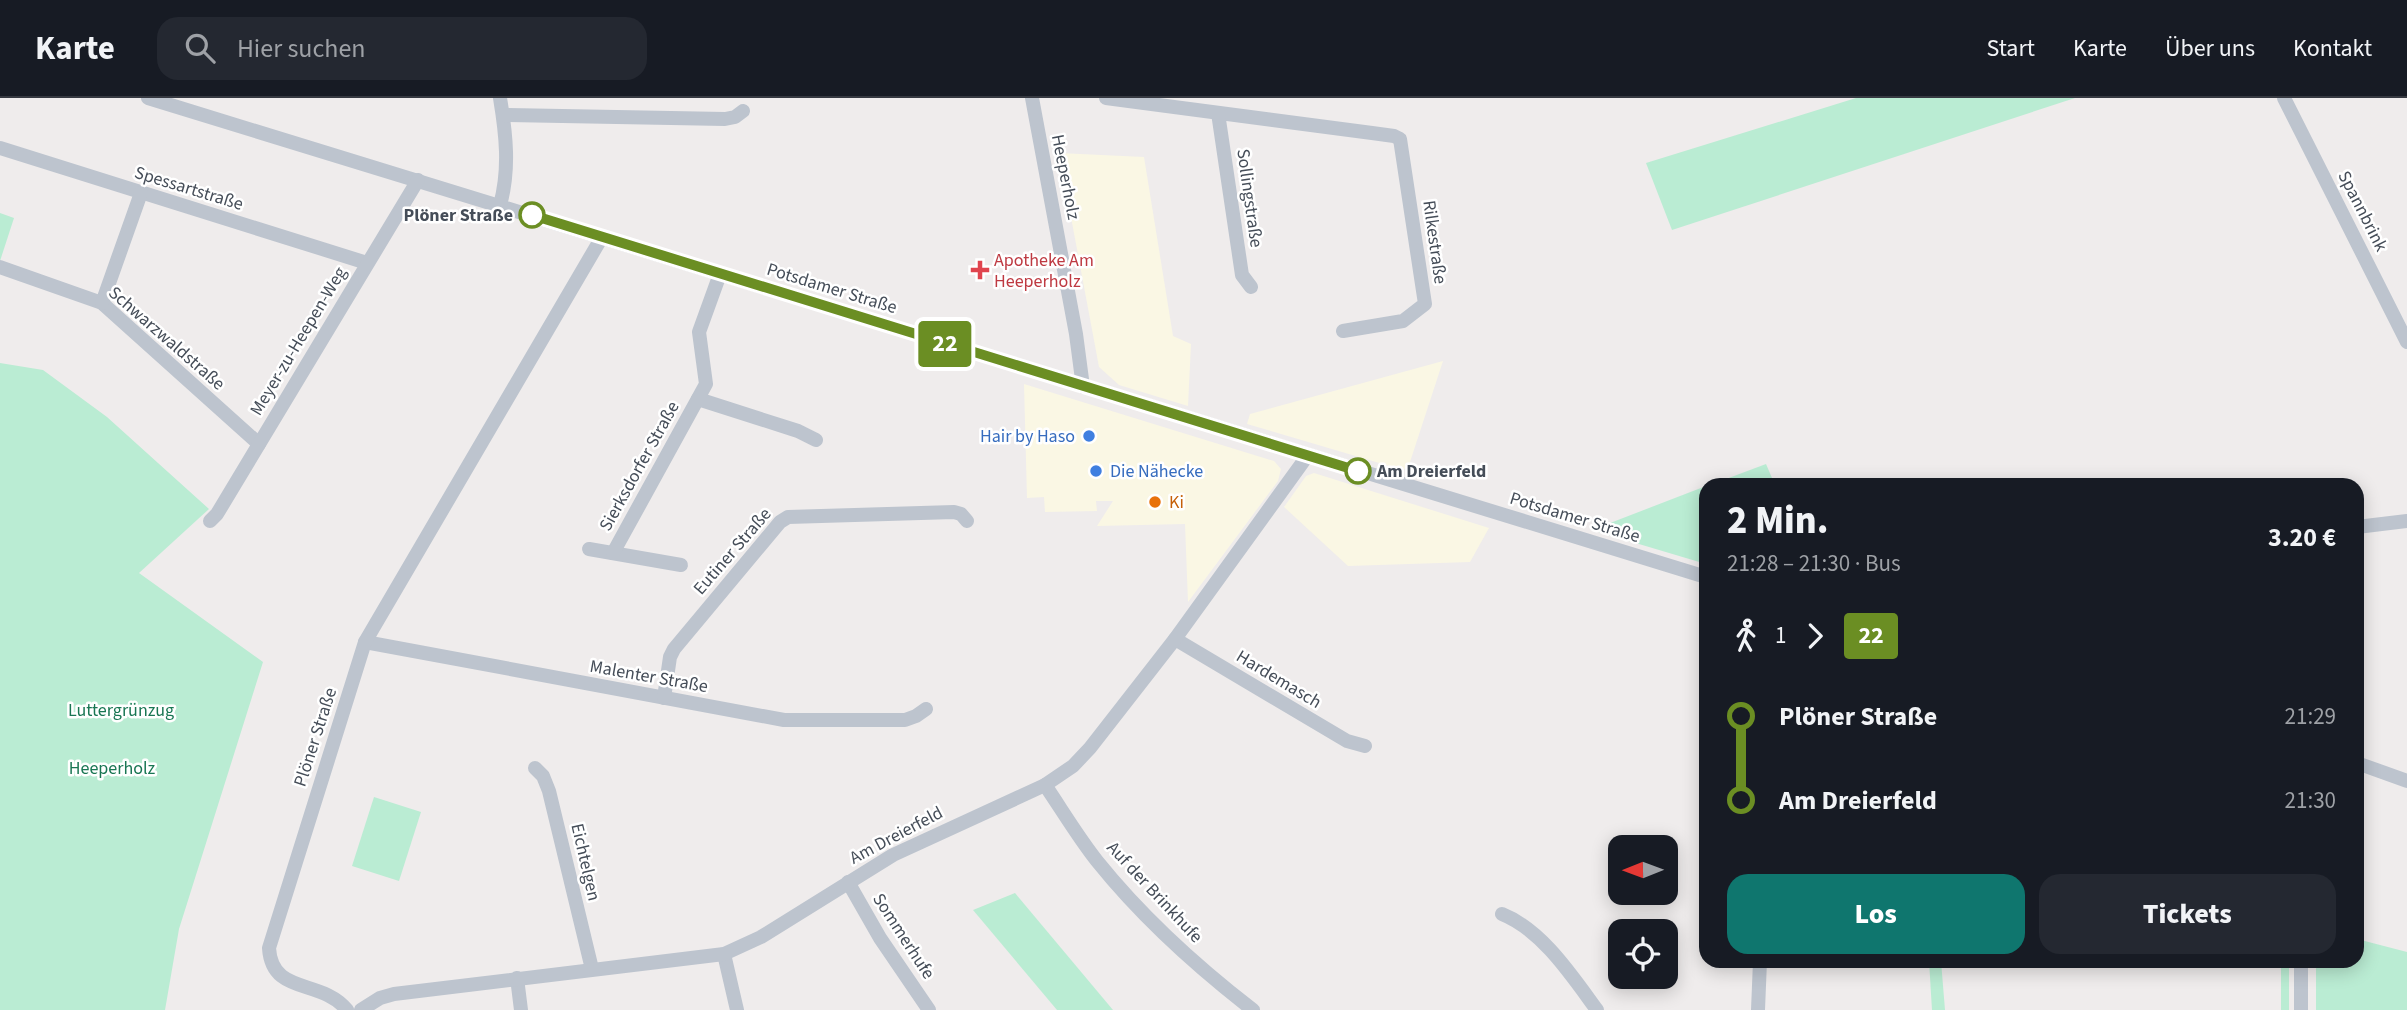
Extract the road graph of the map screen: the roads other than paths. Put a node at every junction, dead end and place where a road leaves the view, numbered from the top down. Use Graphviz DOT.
graph roads {
  1 [pos="148,98"];
  2 [pos="499,98"];
  3 [pos="1032,98"];
  4 [pos="1106,98"];
  5 [pos="2284,98"];
  6 [pos="181,103"];
  7 [pos="743,111"];
  8 [pos="1218,113"];
  9 [pos="503,116"];
  10 [pos="0,148"];
  11 [pos="418,180"];
  12 [pos="141,194"];
  13 [pos="500,205"];
  14 [pos="602,237"];
  15 [pos="367,263"];
  16 [pos="0,267"];
  17 [pos="720,274"];
  18 [pos="1251,287"];
  19 [pos="102,303"];
  20 [pos="1343,331"];
  21 [pos="2407,342"];
  22 [pos="1083,387"];
  23 [pos="698,399"];
  24 [pos="816,440"];
  25 [pos="259,444"];
  26 [pos="1308,456"];
  27 [pos="210,521"];
  28 [pos="967,521"];
  29 [pos="2407,521"];
  30 [pos="2364,526"];
  31 [pos="589,549"];
  32 [pos="613,553"];
  33 [pos="681,565"];
  34 [pos="1699,575"];
  35 [pos="1175,639"];
  36 [pos="365,642"];
  37 [pos="664,698"];
  38 [pos="926,709"];
  39 [pos="1365,746"];
  40 [pos="2364,766"];
  41 [pos="535,768"];
  42 [pos="2407,781"];
  43 [pos="1045,785"];
  44 [pos="848,883"];
  45 [pos="1502,914"];
  46 [pos="724,954"];
  47 [pos="592,968"];
  48 [pos="1760,968"];
  49 [pos="2301,968"];
  50 [pos="517,978"];
  51 [pos="347,1010"];
  52 [pos="361,1010"];
  53 [pos="521,1010"];
  54 [pos="737,1010"];
  55 [pos="929,1010"];
  56 [pos="1253,1010"];
  57 [pos="1597,1010"];
  58 [pos="1758,1010"];
  59 [pos="2301,1010"];
  1 -- 6 [label="street, Potsdamer Straße"];
  2 -- 9 [label="street"];
  3 -- 22 [label="street, Heeperholz"];
  4 -- 8 [label="street"];
  5 -- 21 [label="street, Spannbrink"];
  6 -- 11 [label="street, Potsdamer Straße"];
  7 -- 9 [label="street"];
  8 -- 18 [label="street, Sollingstraße"];
  8 -- 20 [label="street, Rilkestraße"];
  9 -- 13 [label="street"];
  10 -- 12 [label="street, Spessartstraße"];
  11 -- 13 [label="street, Potsdamer Straße"];
  11 -- 15 [label="street, Meyer-zu-Heepen-Weg"];
  12 -- 15 [label="street, Spessartstraße"];
  12 -- 19 [label="street"];
  13 -- 14 [label="street, Potsdamer Straße"];
  14 -- 17 [label="street, Potsdamer Straße"];
  14 -- 36 [label="street, Plöner Straße"];
  15 -- 25 [label="street, Meyer-zu-Heepen-Weg"];
  16 -- 19 [label="street, Schwarzwaldstraße"];
  17 -- 22 [label="street, Potsdamer Straße"];
  17 -- 23 [label="street, Sierksdorfer Straße"];
  19 -- 25 [label="street, Schwarzwaldstraße"];
  22 -- 26 [label="street, Potsdamer Straße"];
  23 -- 24 [label="street, Sierksdorfer Straße"];
  23 -- 32 [label="street, Sierksdorfer Straße"];
  25 -- 27 [label="street, Meyer-zu-Heepen-Weg"];
  26 -- 34 [label="street, Potsdamer Straße"];
  26 -- 35 [label="street, Am Dreierfeld"];
  28 -- 37 [label="street, Eutiner Straße"];
  29 -- 30 [label="street"];
  31 -- 32 [label="street, Sierksdorfer Straße"];
  32 -- 33 [label="street, Sierksdorfer Straße"];
  35 -- 39 [label="street, Hardemasch"];
  35 -- 43 [label="street, Am Dreierfeld"];
  36 -- 37 [label="street, Malenter Straße"];
  36 -- 51 [label="street, Plöner Straße"];
  37 -- 38 [label="street, Malenter Straße"];
  40 -- 42 [label="street"];
  41 -- 47 [label="street, Eichtelgen"];
  43 -- 44 [label="street, Am Dreierfeld"];
  43 -- 56 [label="street, Auf der Brinkhufe"];
  44 -- 46 [label="street, Am Dreierfeld"];
  44 -- 55 [label="street, Sommerhufe"];
  45 -- 57 [label="street"];
  46 -- 47 [label="street, Am Dreierfeld"];
  46 -- 54 [label="street"];
  47 -- 50 [label="street, Am Dreierfeld"];
  48 -- 58 [label="street"];
  49 -- 59 [label="street"];
  50 -- 52 [label="street, Am Dreierfeld"];
  50 -- 53 [label="street"];
}
